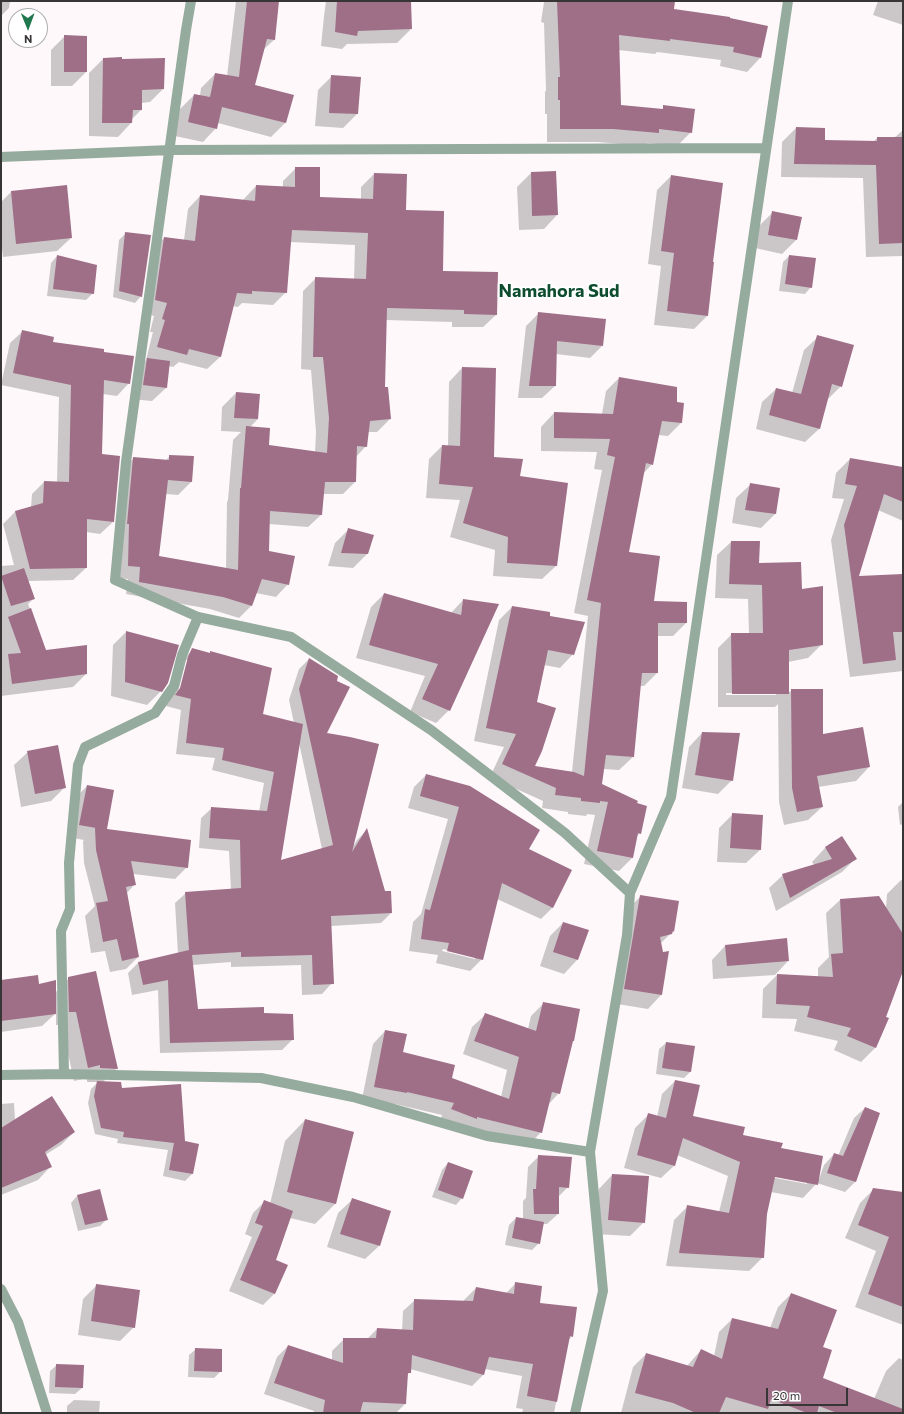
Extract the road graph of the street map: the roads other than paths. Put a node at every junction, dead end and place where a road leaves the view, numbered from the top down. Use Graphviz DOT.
graph roads {
  1 [pos="191,1"];
  2 [pos="788,1"];
  3 [pos="766,148"];
  4 [pos="170,150"];
  5 [pos="1,157"];
  6 [pos="198,617"];
  7 [pos="630,893"];
  8 [pos="64,1074"];
  9 [pos="1,1075"];
  10 [pos="590,1152"];
  11 [pos="1,1289"];
  12 [pos="47,1413"];
  13 [pos="575,1413"];
  1 -- 4 [label="street"];
  2 -- 3 [label="street"];
  3 -- 4 [label="street"];
  3 -- 7 [label="street"];
  4 -- 5 [label="street"];
  4 -- 6 [label="street"];
  6 -- 7 [label="street"];
  6 -- 8 [label="street"];
  7 -- 10 [label="street"];
  8 -- 9 [label="street"];
  8 -- 10 [label="street"];
  10 -- 13 [label="street"];
  11 -- 12 [label="street"];
}
